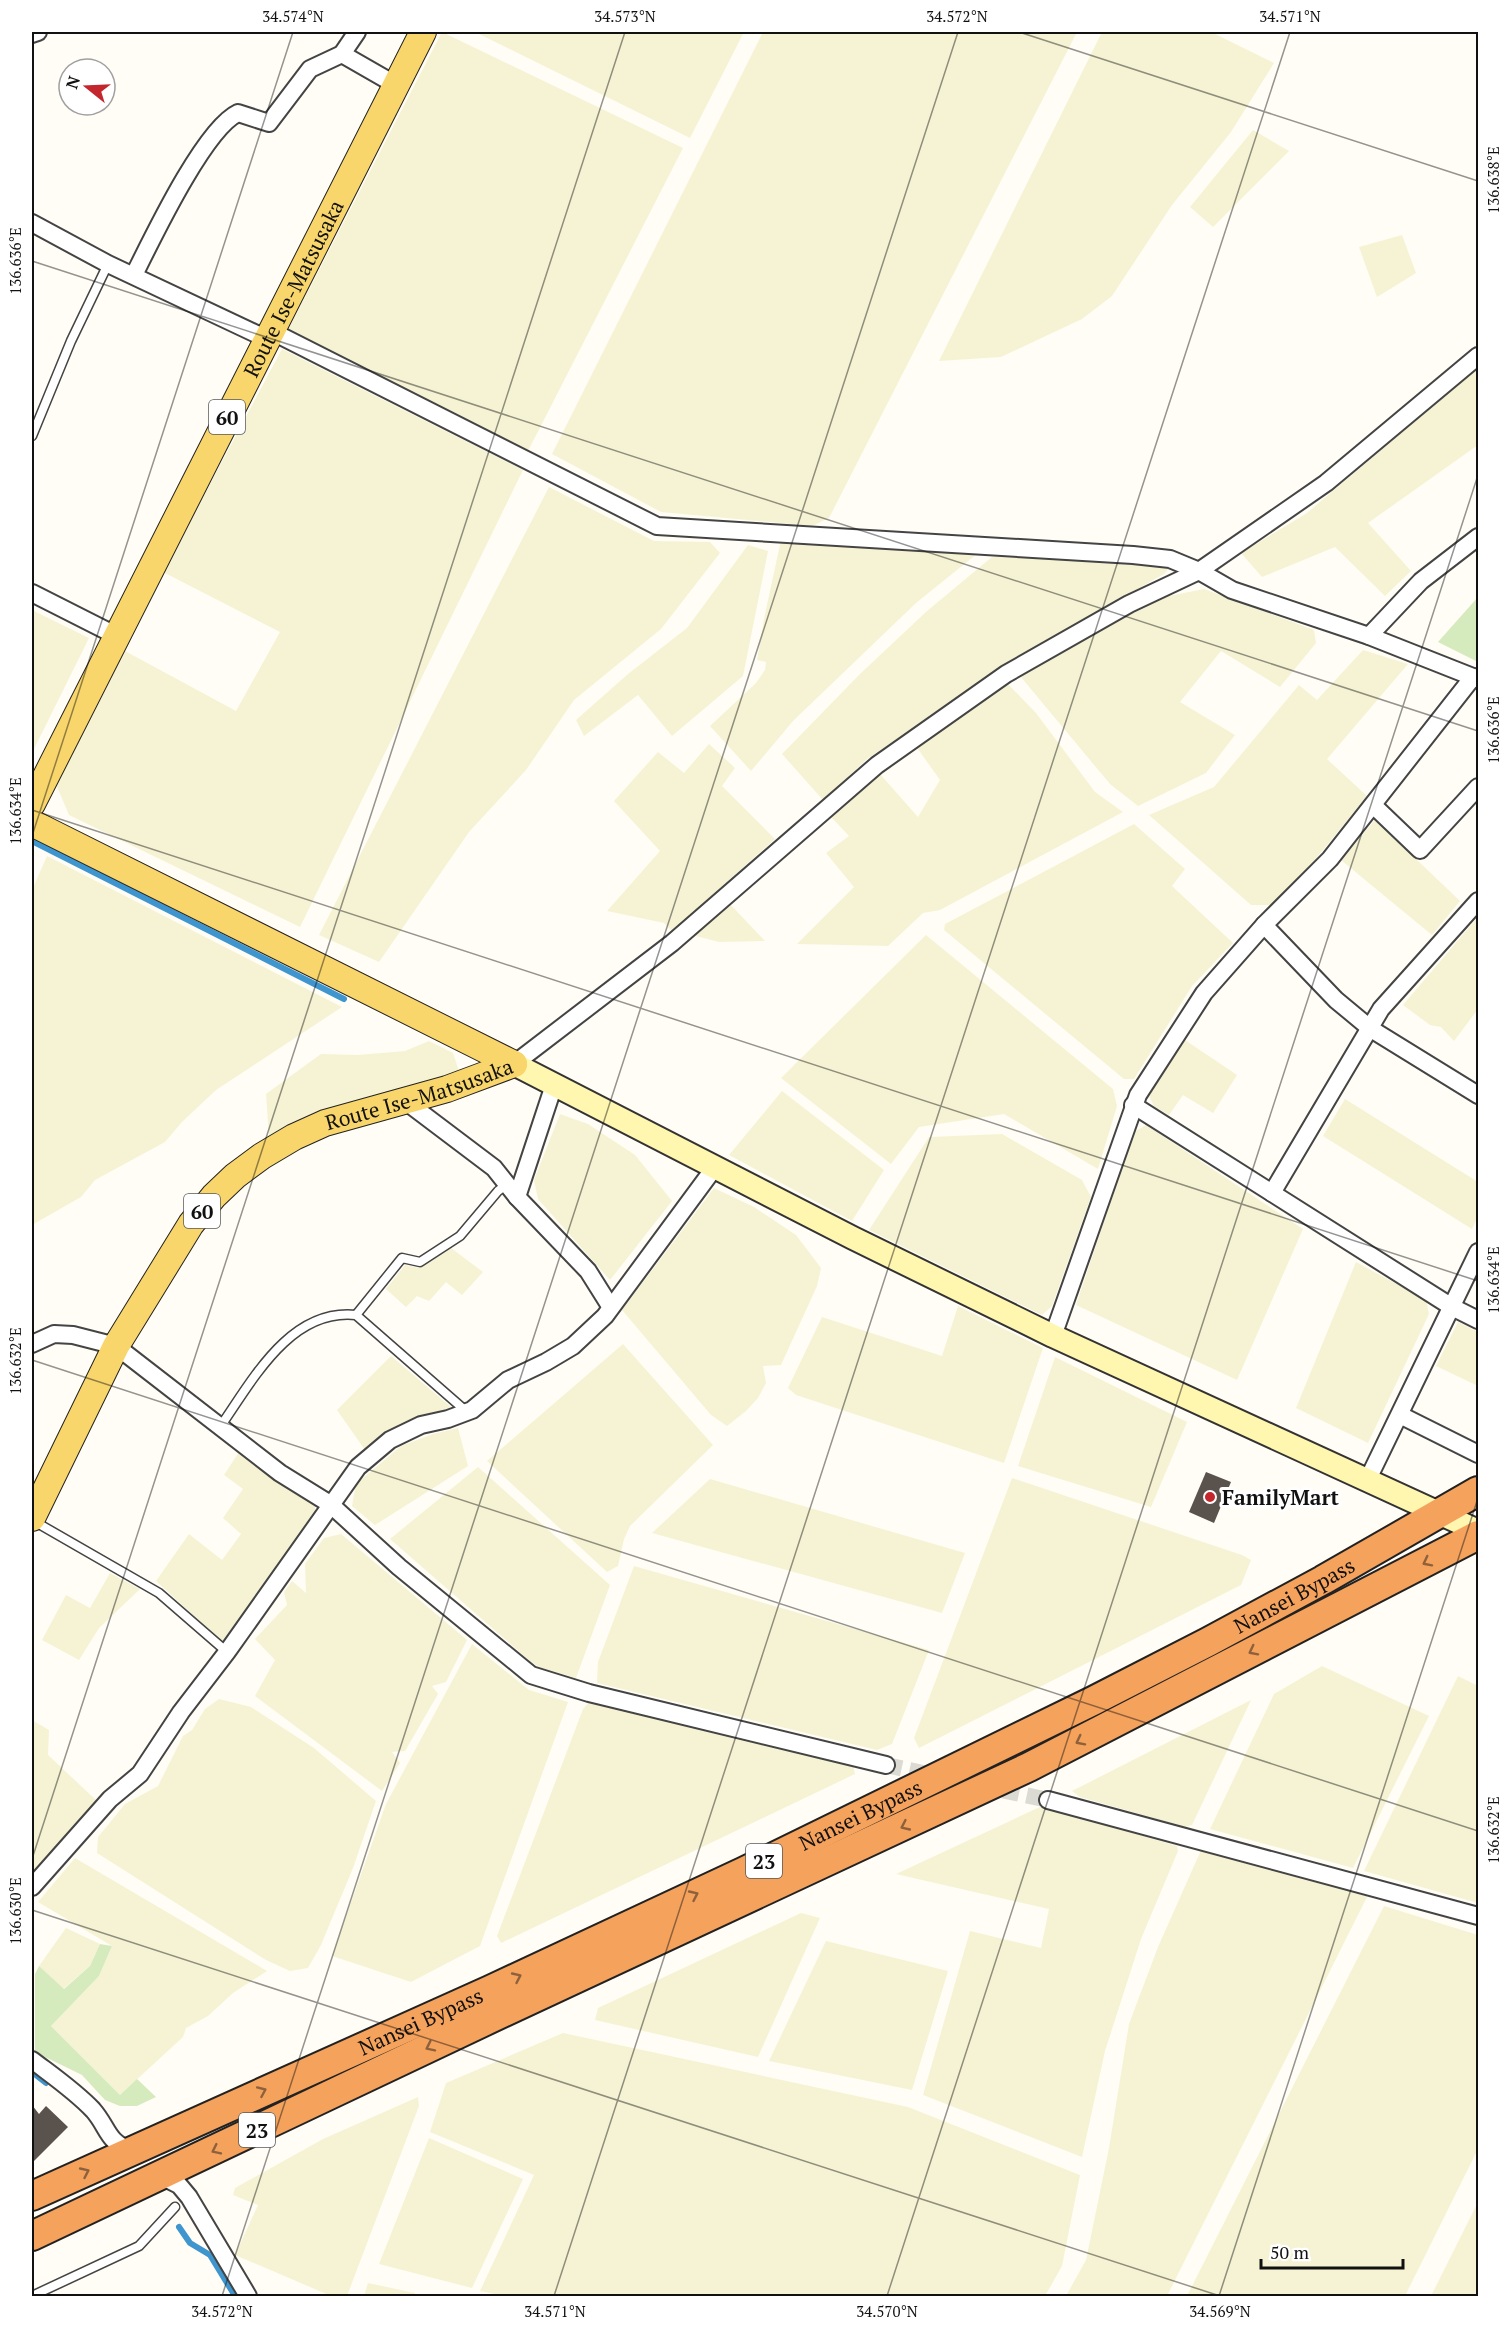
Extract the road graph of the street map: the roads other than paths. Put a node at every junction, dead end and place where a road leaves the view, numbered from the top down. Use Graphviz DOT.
graph roads {
  1 [pos="38,32"];
  2 [pos="357,32"];
  3 [pos="423,32"];
  4 [pos="32,34"];
  5 [pos="342,54"];
  6 [pos="396,85"];
  7 [pos="32,223"];
  8 [pos="108,264"];
  9 [pos="134,275"];
  10 [pos="269,335"];
  11 [pos="1479,356"];
  12 [pos="32,436"];
  13 [pos="1479,537"];
  14 [pos="1199,571"];
  15 [pos="32,593"];
  16 [pos="117,636"];
  17 [pos="1369,636"];
  18 [pos="1476,678"];
  19 [pos="1479,787"];
  20 [pos="32,804"];
  21 [pos="1373,805"];
  22 [pos="32,823"];
  23 [pos="1479,901"];
  24 [pos="1264,925"];
  25 [pos="1371,1029"];
  26 [pos="514,1064"];
  27 [pos="554,1085"];
  28 [pos="1479,1095"];
  29 [pos="404,1100"];
  30 [pos="1133,1106"];
  31 [pos="715,1167"];
  32 [pos="512,1190"];
  33 [pos="1272,1193"];
  34 [pos="1479,1252"];
  35 [pos="610,1306"];
  36 [pos="1452,1307"];
  37 [pos="356,1315"];
  38 [pos="1479,1320"];
  39 [pos="1053,1336"];
  40 [pos="32,1344"];
  41 [pos="116,1346"];
  42 [pos="467,1412"];
  43 [pos="1400,1415"];
  44 [pos="220,1427"];
  45 [pos="1479,1454"];
  46 [pos="1368,1479"];
  47 [pos="1479,1491"];
  48 [pos="330,1504"];
  49 [pos="1440,1513"];
  50 [pos="32,1519"];
  51 [pos="1479,1533"];
  52 [pos="227,1652"];
  53 [pos="886,1765"];
  54 [pos="1048,1800"];
  55 [pos="32,1887"];
  56 [pos="1479,1916"];
  57 [pos="32,2060"];
  58 [pos="130,2150"];
  59 [pos="161,2176"];
  60 [pos="32,2196"];
  61 [pos="175,2207"];
  62 [pos="32,2236"];
  63 [pos="32,2296"];
  64 [pos="248,2296"];
  1 -- 4 [label="street"];
  2 -- 5 [label="street"];
  3 -- 6 [label="main road, Route Ise-Matsusaka / 60"];
  5 -- 6 [label="street"];
  5 -- 9 [label="street"];
  6 -- 10 [label="main road, Route Ise-Matsusaka / 60"];
  7 -- 8 [label="street"];
  8 -- 9 [label="street"];
  8 -- 12 [label="lane"];
  9 -- 10 [label="street"];
  10 -- 14 [label="street"];
  10 -- 16 [label="main road, Route Ise-Matsusaka / 60"];
  11 -- 14 [label="street"];
  13 -- 17 [label="street"];
  14 -- 17 [label="street"];
  14 -- 26 [label="street"];
  15 -- 16 [label="street"];
  16 -- 20 [label="main road, Route Ise-Matsusaka / 60"];
  17 -- 18 [label="street"];
  18 -- 21 [label="street"];
  19 -- 21 [label="street"];
  21 -- 24 [label="street"];
  22 -- 26 [label="main road, Route Ise-Matsusaka"];
  23 -- 25 [label="street"];
  24 -- 25 [label="street"];
  24 -- 30 [label="street"];
  25 -- 28 [label="street"];
  25 -- 33 [label="street"];
  26 -- 27 [label="street"];
  26 -- 29 [label="main road, Route Ise-Matsusaka / 60"];
  27 -- 31 [label="street"];
  27 -- 32 [label="street"];
  29 -- 32 [label="street"];
  29 -- 41 [label="main road, Route Ise-Matsusaka / 60"];
  30 -- 33 [label="street"];
  30 -- 39 [label="street"];
  31 -- 35 [label="street"];
  31 -- 39 [label="street"];
  32 -- 35 [label="street"];
  32 -- 37 [label="lane"];
  33 -- 36 [label="street"];
  34 -- 36 [label="street"];
  35 -- 42 [label="street"];
  36 -- 38 [label="street"];
  36 -- 43 [label="street"];
  37 -- 42 [label="lane"];
  37 -- 44 [label="lane"];
  39 -- 46 [label="street"];
  40 -- 41 [label="street"];
  41 -- 44 [label="street"];
  41 -- 50 [label="main road, Route Ise-Matsusaka / 60"];
  42 -- 48 [label="street"];
  43 -- 45 [label="street"];
  43 -- 46 [label="street"];
  44 -- 48 [label="street"];
  46 -- 49 [label="street"];
  47 -- 49 [label="highway, Nansei Bypass / 23"];
  48 -- 52 [label="street"];
  48 -- 53 [label="street"];
  49 -- 51 [label="street"];
  58 -- 49 [label="highway, Nansei Bypass / 23, one-way"];
  50 -- 52 [label="lane"];
  51 -- 59 [label="highway, Nansei Bypass / 23, one-way"];
  52 -- 55 [label="street"];
  54 -- 56 [label="street"];
  57 -- 58 [label="street"];
  60 -- 58 [label="highway, Nansei Bypass / 23, one-way"];
  59 -- 62 [label="highway, Nansei Bypass / 23"];
  59 -- 64 [label="street"];
  61 -- 63 [label="lane"];
}
